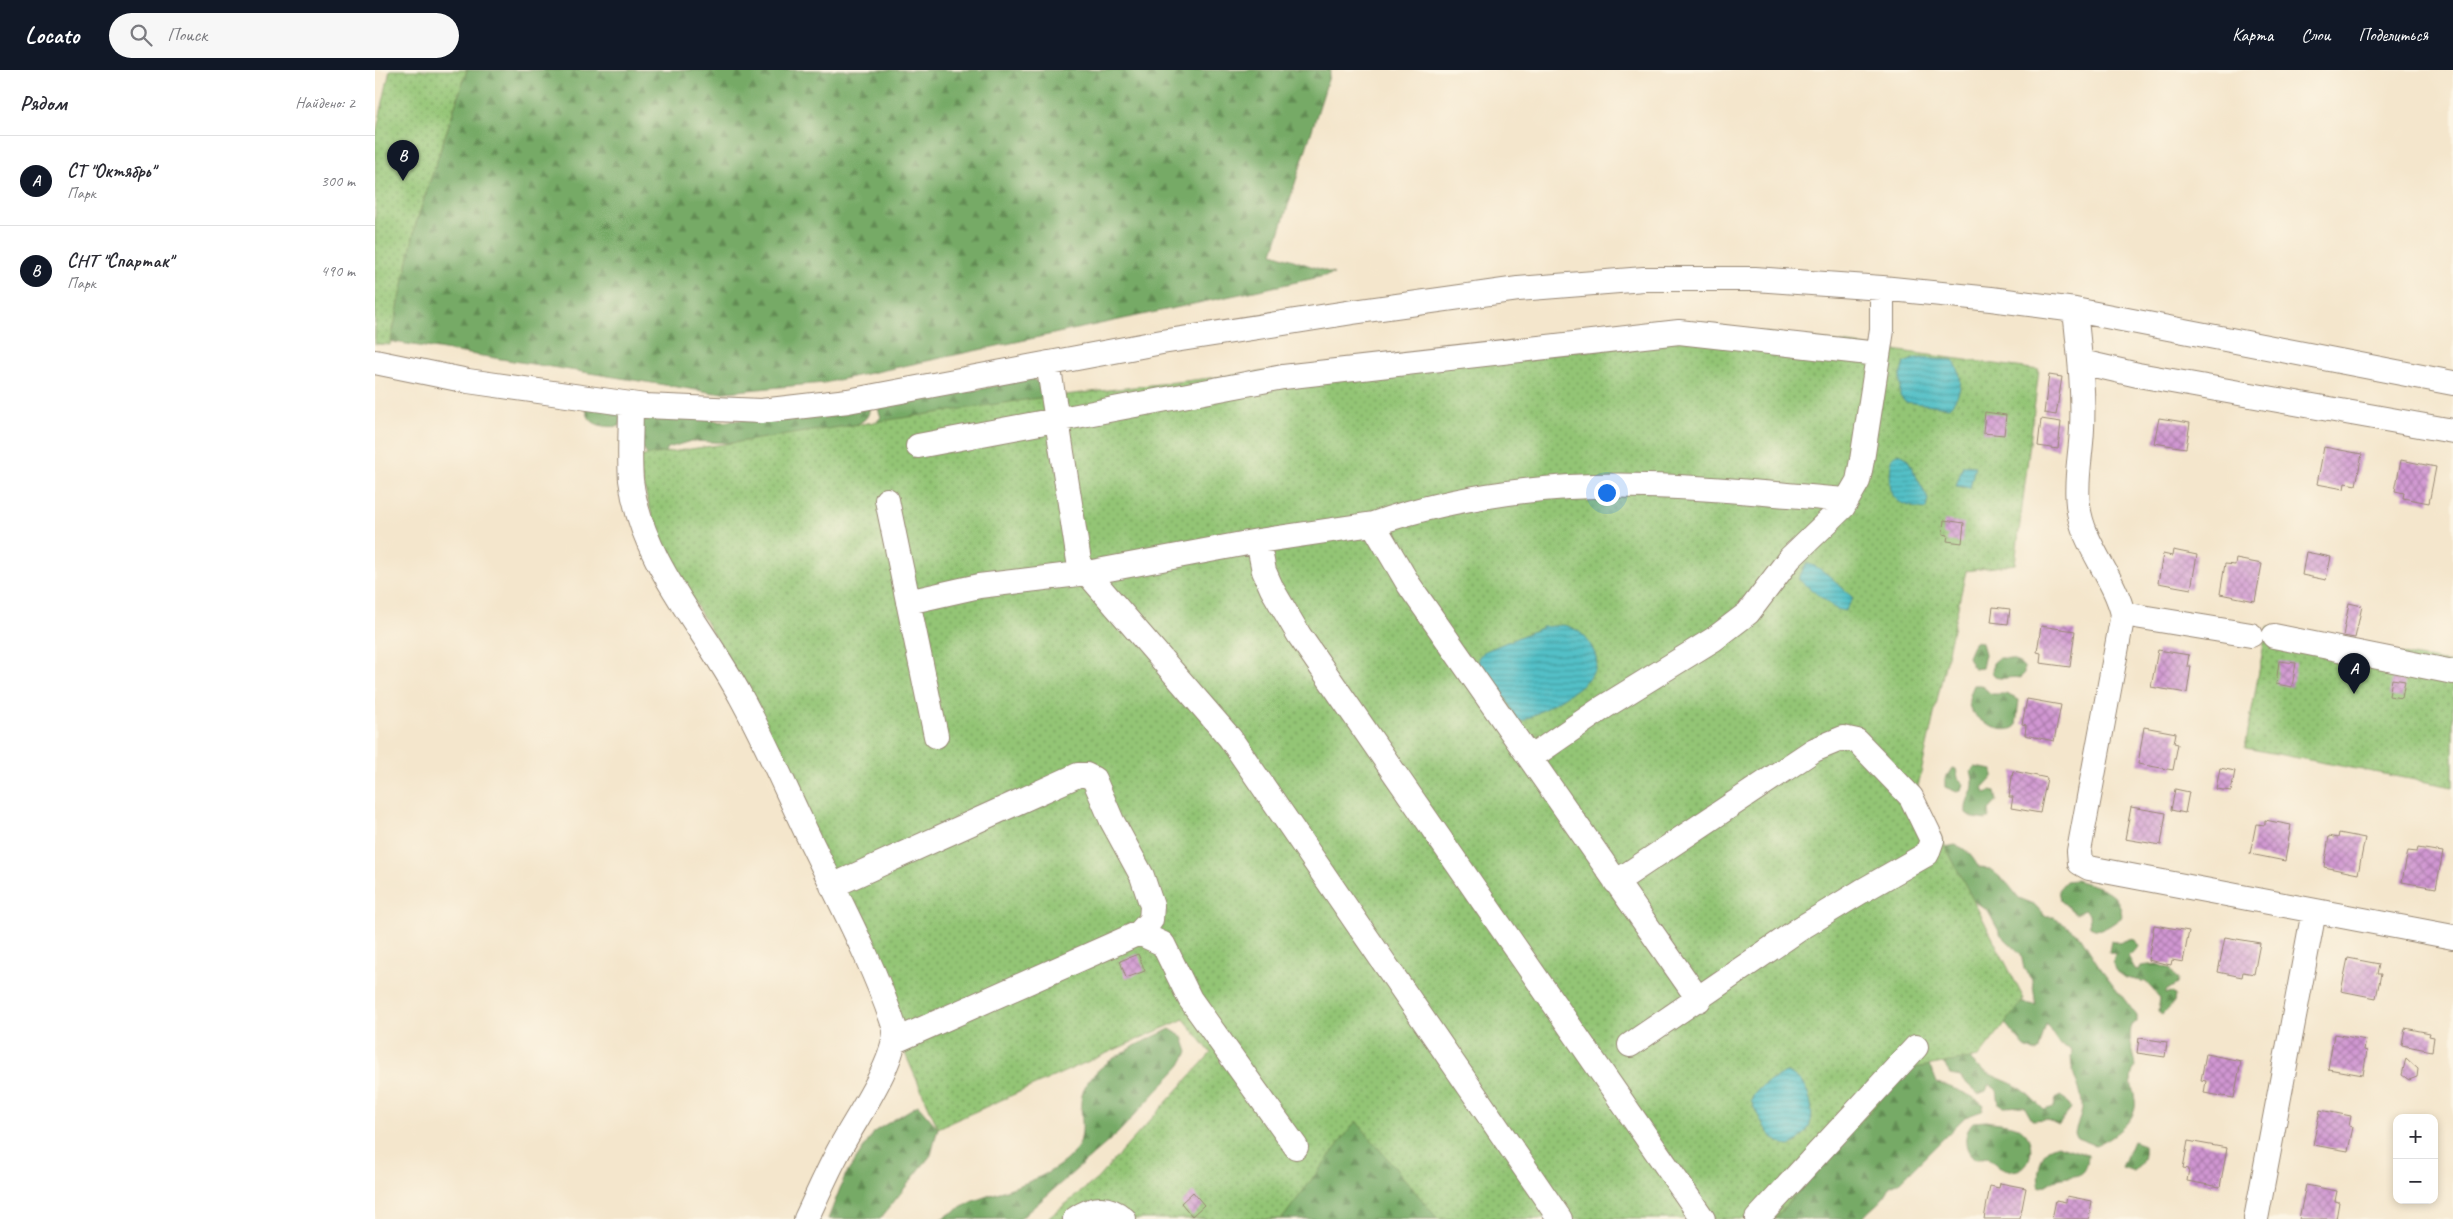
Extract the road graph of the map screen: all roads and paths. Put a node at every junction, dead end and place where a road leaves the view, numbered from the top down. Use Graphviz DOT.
graph roads {
  1 [pos="1882,288"];
  2 [pos="2075,310"];
  3 [pos="1878,354"];
  4 [pos="375,362"];
  5 [pos="2081,362"];
  6 [pos="1049,363"];
  7 [pos="2453,383"];
  8 [pos="631,404"];
  9 [pos="1057,419"];
  10 [pos="2453,430"];
  11 [pos="918,446"];
  12 [pos="887,500"];
  13 [pos="1847,500"];
  14 [pos="1373,524"];
  15 [pos="1259,541"];
  16 [pos="1084,573"];
  17 [pos="908,602"];
  18 [pos="2123,614"];
  19 [pos="2453,672"];
  20 [pos="936,736"];
  21 [pos="1530,758"];
  22 [pos="1616,882"];
  23 [pos="832,886"];
  24 [pos="2314,911"];
  25 [pos="1139,933"];
  26 [pos="2453,937"];
  27 [pos="1699,1000"];
  28 [pos="895,1041"];
  29 [pos="1630,1045"];
  30 [pos="1916,1047"];
  31 [pos="1296,1147"];
  32 [pos="807,1219"];
  33 [pos="1075,1219"];
  34 [pos="1124,1219"];
  35 [pos="1560,1219"];
  36 [pos="1703,1219"];
  37 [pos="1757,1219"];
  38 [pos="2257,1219"];
  1 -- 2 [label="street"];
  1 -- 3 [label="street"];
  1 -- 6 [label="street"];
  2 -- 5 [label="street"];
  2 -- 7 [label="street"];
  3 -- 9 [label="street"];
  3 -- 13 [label="street"];
  4 -- 8 [label="street"];
  5 -- 10 [label="street"];
  5 -- 18 [label="street"];
  6 -- 8 [label="street"];
  6 -- 9 [label="street"];
  8 -- 23 [label="street"];
  9 -- 11 [label="street"];
  9 -- 16 [label="street"];
  12 -- 17 [label="street"];
  13 -- 14 [label="street"];
  13 -- 21 [label="street"];
  14 -- 15 [label="street"];
  14 -- 21 [label="street"];
  15 -- 16 [label="street"];
  15 -- 36 [label="street"];
  16 -- 17 [label="street"];
  16 -- 35 [label="street"];
  17 -- 20 [label="street"];
  18 -- 19 [label="street"];
  18 -- 24 [label="street"];
  21 -- 22 [label="street"];
  22 -- 27 [label="street"];
  22 -- 27 [label="street"];
  23 -- 25 [label="street"];
  23 -- 28 [label="street"];
  24 -- 26 [label="street"];
  24 -- 38 [label="street"];
  25 -- 28 [label="street"];
  25 -- 31 [label="street"];
  27 -- 29 [label="street"];
  28 -- 32 [label="street"];
  30 -- 37 [label="street"];
  33 -- 34 [label="street"];
}
